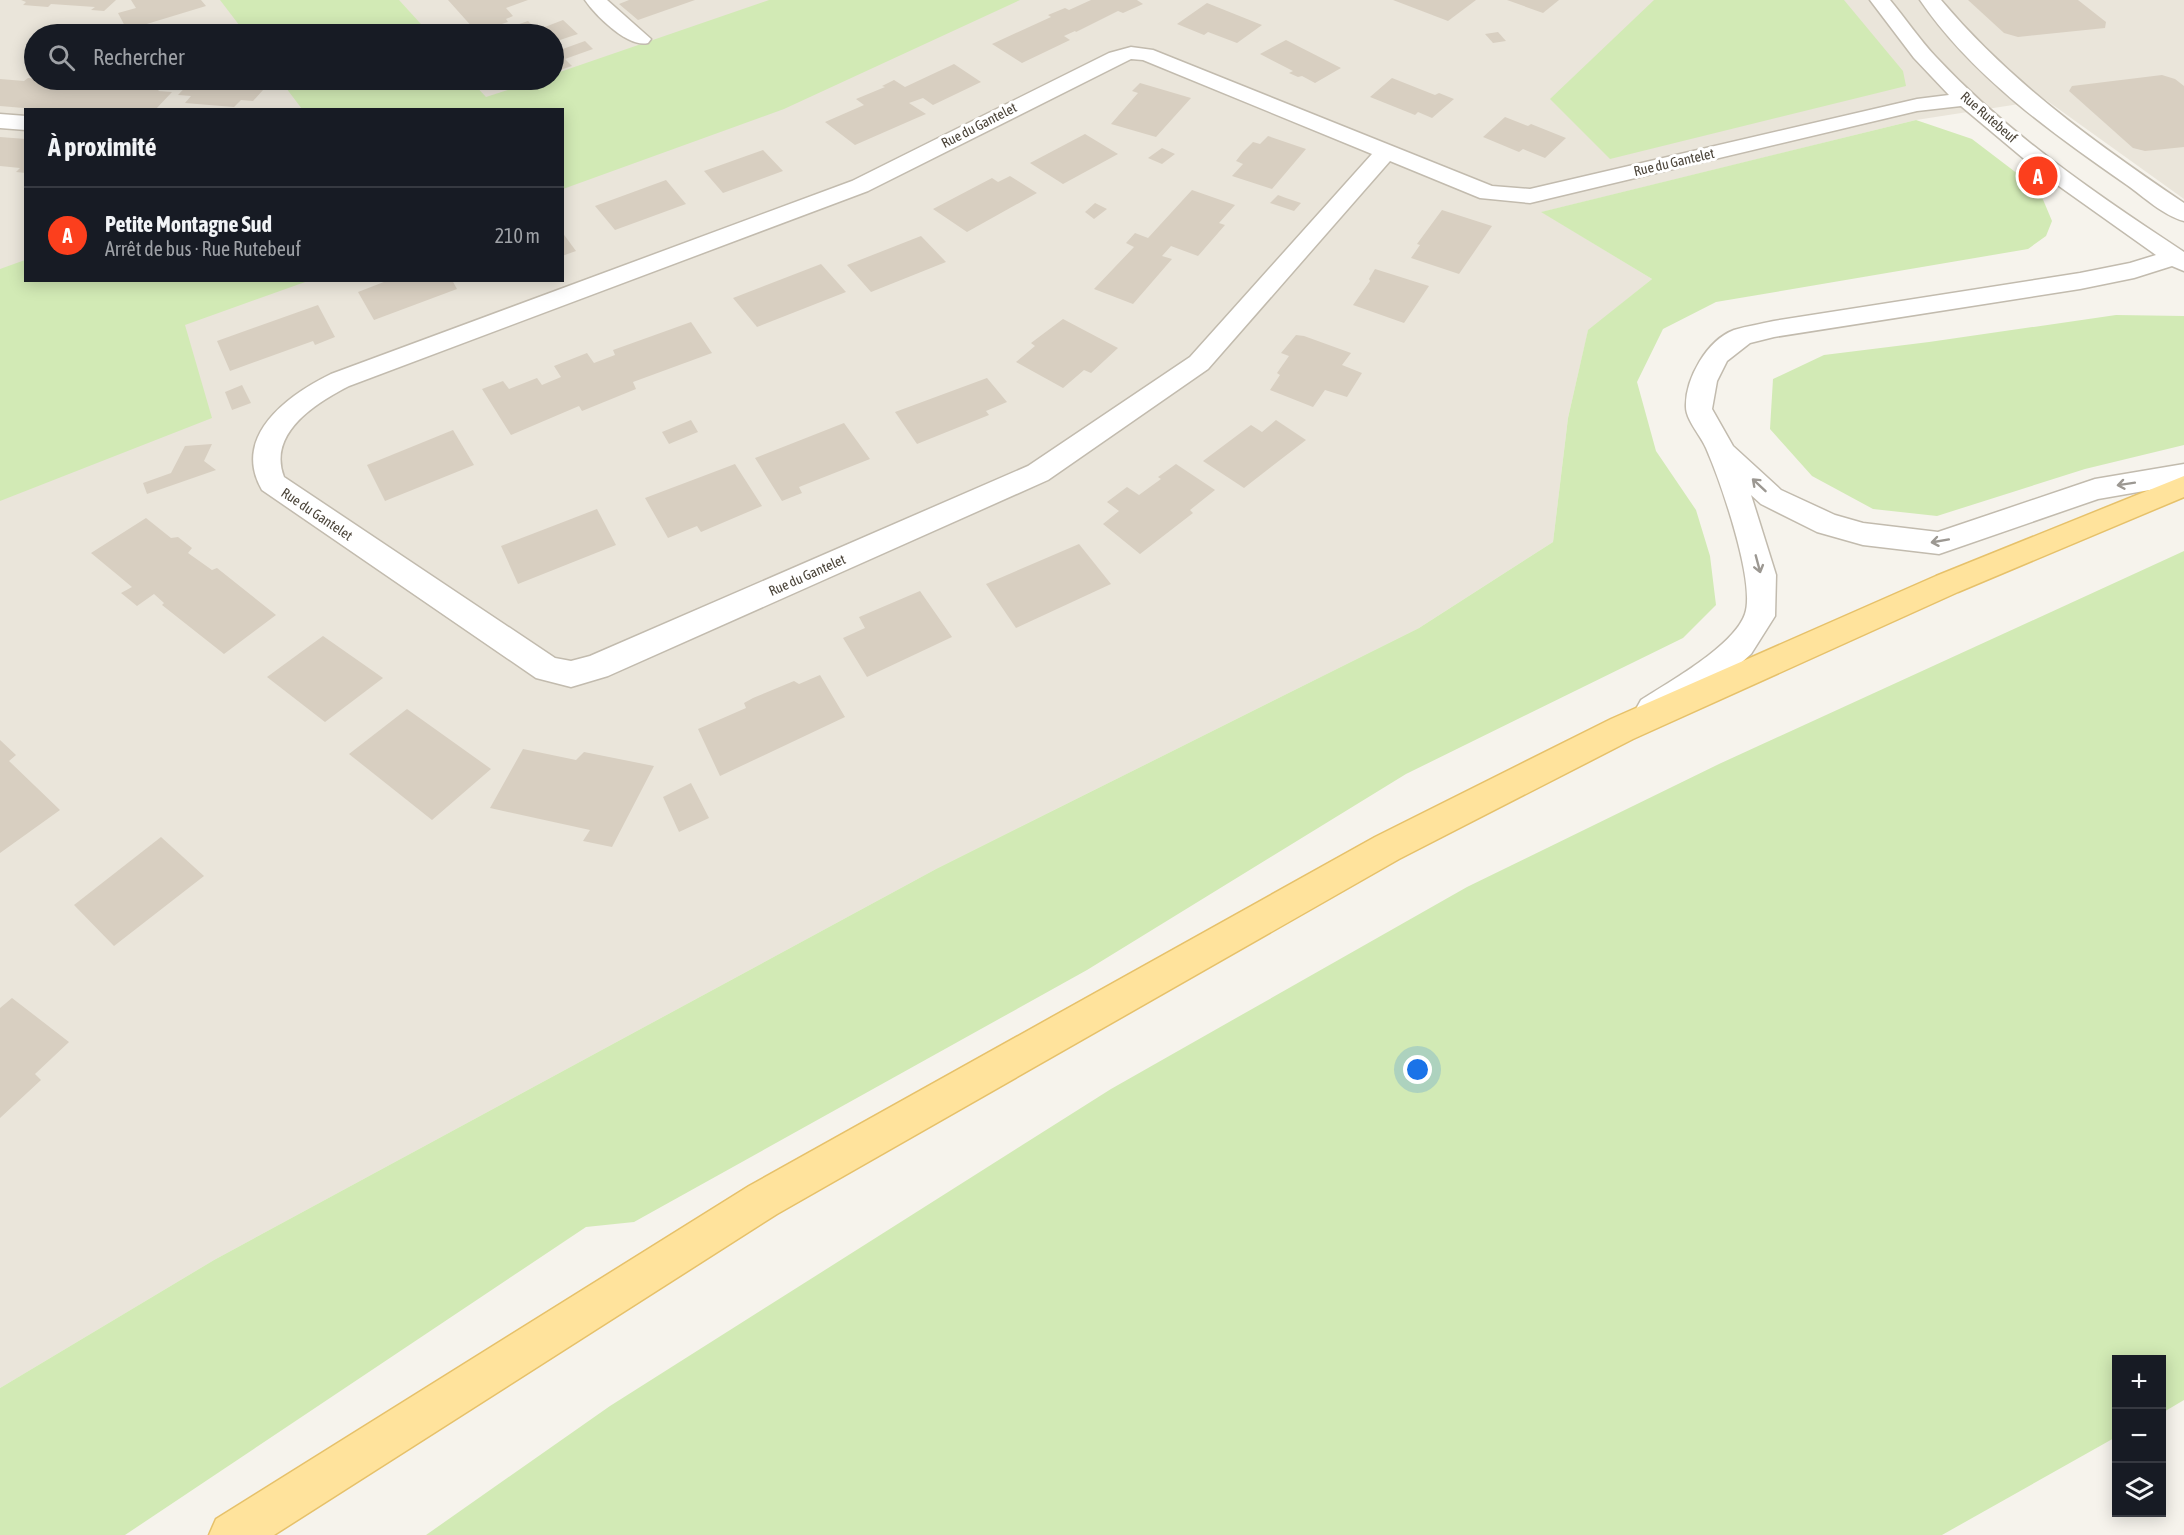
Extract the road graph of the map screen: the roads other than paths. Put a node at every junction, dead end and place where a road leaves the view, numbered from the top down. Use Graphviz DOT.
graph roads {
  1 [pos="595,0"];
  2 [pos="1880,0"];
  3 [pos="1930,0"];
  4 [pos="641,39"];
  5 [pos="1967,99"];
  6 [pos="0,121"];
  7 [pos="24,123"];
  8 [pos="1386,150"];
  9 [pos="2184,214"];
  10 [pos="2179,260"];
  11 [pos="1720,448"];
  12 [pos="2184,474"];
  13 [pos="2184,486"];
  14 [pos="1622,729"];
  15 [pos="232,1535"];
  1 -- 4 [label="street"];
  2 -- 5 [label="street, Rue Rutebeuf"];
  3 -- 9 [label="street"];
  5 -- 8 [label="street, Rue du Gantelet"];
  5 -- 10 [label="street, Rue Rutebeuf"];
  6 -- 7 [label="street"];
  8 -- 8 [label="street, Rue du Gantelet"];
  10 -- 11 [label="street"];
  12 -- 11 [label="street, one-way"];
  11 -- 14 [label="street, one-way"];
  13 -- 14 [label="main road"];
  14 -- 15 [label="main road"];
}
